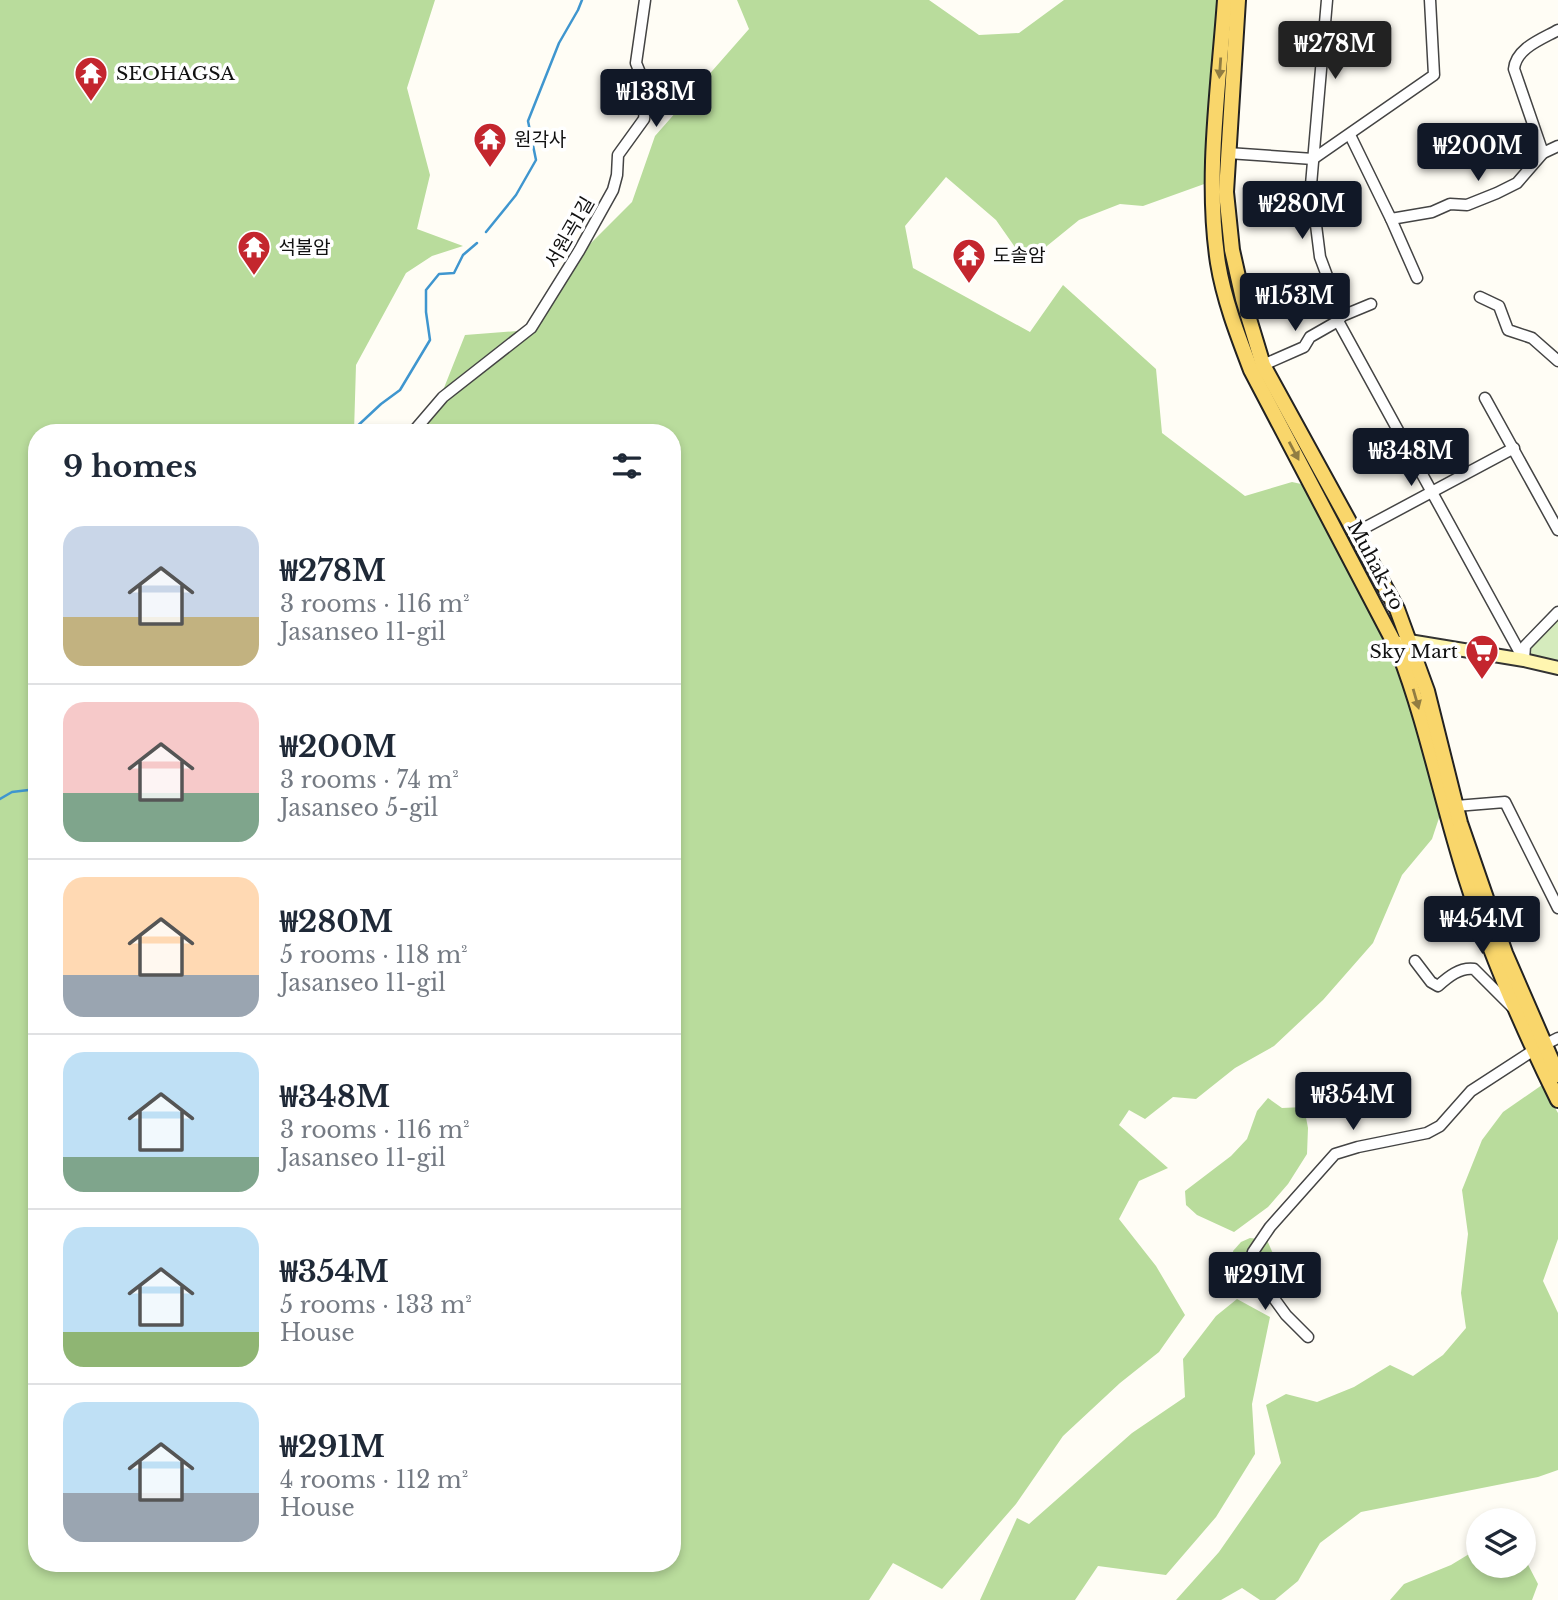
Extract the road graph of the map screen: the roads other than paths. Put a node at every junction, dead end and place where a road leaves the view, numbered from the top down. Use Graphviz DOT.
graph roads {
  1 [pos="645,0"];
  2 [pos="1226,0"];
  3 [pos="1238,0"];
  4 [pos="1327,0"];
  5 [pos="1430,0"];
  6 [pos="1558,30"];
  7 [pos="1350,135"];
  8 [pos="1558,146"];
  9 [pos="1543,152"];
  10 [pos="1228,153"];
  11 [pos="1313,159"];
  12 [pos="1391,219"];
  13 [pos="1417,278"];
  14 [pos="1480,297"];
  15 [pos="1371,304"];
  16 [pos="1340,319"];
  17 [pos="1558,361"];
  18 [pos="1263,365"];
  19 [pos="1485,398"];
  20 [pos="420,424"];
  21 [pos="1514,449"];
  22 [pos="1432,493"];
  23 [pos="1558,530"];
  24 [pos="1355,533"];
  25 [pos="1558,612"];
  26 [pos="1402,642"];
  27 [pos="1524,660"];
  28 [pos="1558,668"];
  29 [pos="1456,806"];
  30 [pos="1558,908"];
  31 [pos="1415,961"];
  32 [pos="1518,1012"];
  33 [pos="1558,1038"];
  34 [pos="1539,1048"];
  35 [pos="1558,1075"];
  36 [pos="1558,1100"];
  37 [pos="1308,1337"];
  1 -- 20 [label="street, 서원곡1길"];
  2 -- 26 [label="main road, Muhak-ro, one-way"];
  3 -- 10 [label="main road, Muhak-ro"];
  4 -- 11 [label="street"];
  5 -- 7 [label="street"];
  6 -- 9 [label="street"];
  7 -- 11 [label="street"];
  7 -- 12 [label="street"];
  8 -- 9 [label="street"];
  9 -- 12 [label="street"];
  10 -- 11 [label="street"];
  10 -- 18 [label="main road, Muhak-ro"];
  11 -- 16 [label="street"];
  12 -- 13 [label="street"];
  14 -- 17 [label="street"];
  15 -- 16 [label="street"];
  16 -- 18 [label="street"];
  16 -- 22 [label="street"];
  18 -- 24 [label="main road, Muhak-ro"];
  19 -- 21 [label="street"];
  21 -- 22 [label="street"];
  21 -- 23 [label="street"];
  22 -- 24 [label="street"];
  22 -- 27 [label="street"];
  24 -- 26 [label="main road, Muhak-ro"];
  25 -- 27 [label="street"];
  26 -- 27 [label="main road"];
  26 -- 29 [label="main road, Muhak-ro"];
  26 -- 32 [label="main road, Muhak-ro, one-way"];
  27 -- 28 [label="main road"];
  29 -- 30 [label="street"];
  29 -- 34 [label="main road, Muhak-ro"];
  31 -- 32 [label="street"];
  32 -- 34 [label="main road, Muhak-ro"];
  33 -- 34 [label="street"];
  34 -- 35 [label="main road, Muhak-ro"];
  34 -- 36 [label="main road, Muhak-ro"];
  34 -- 37 [label="street"];
}
